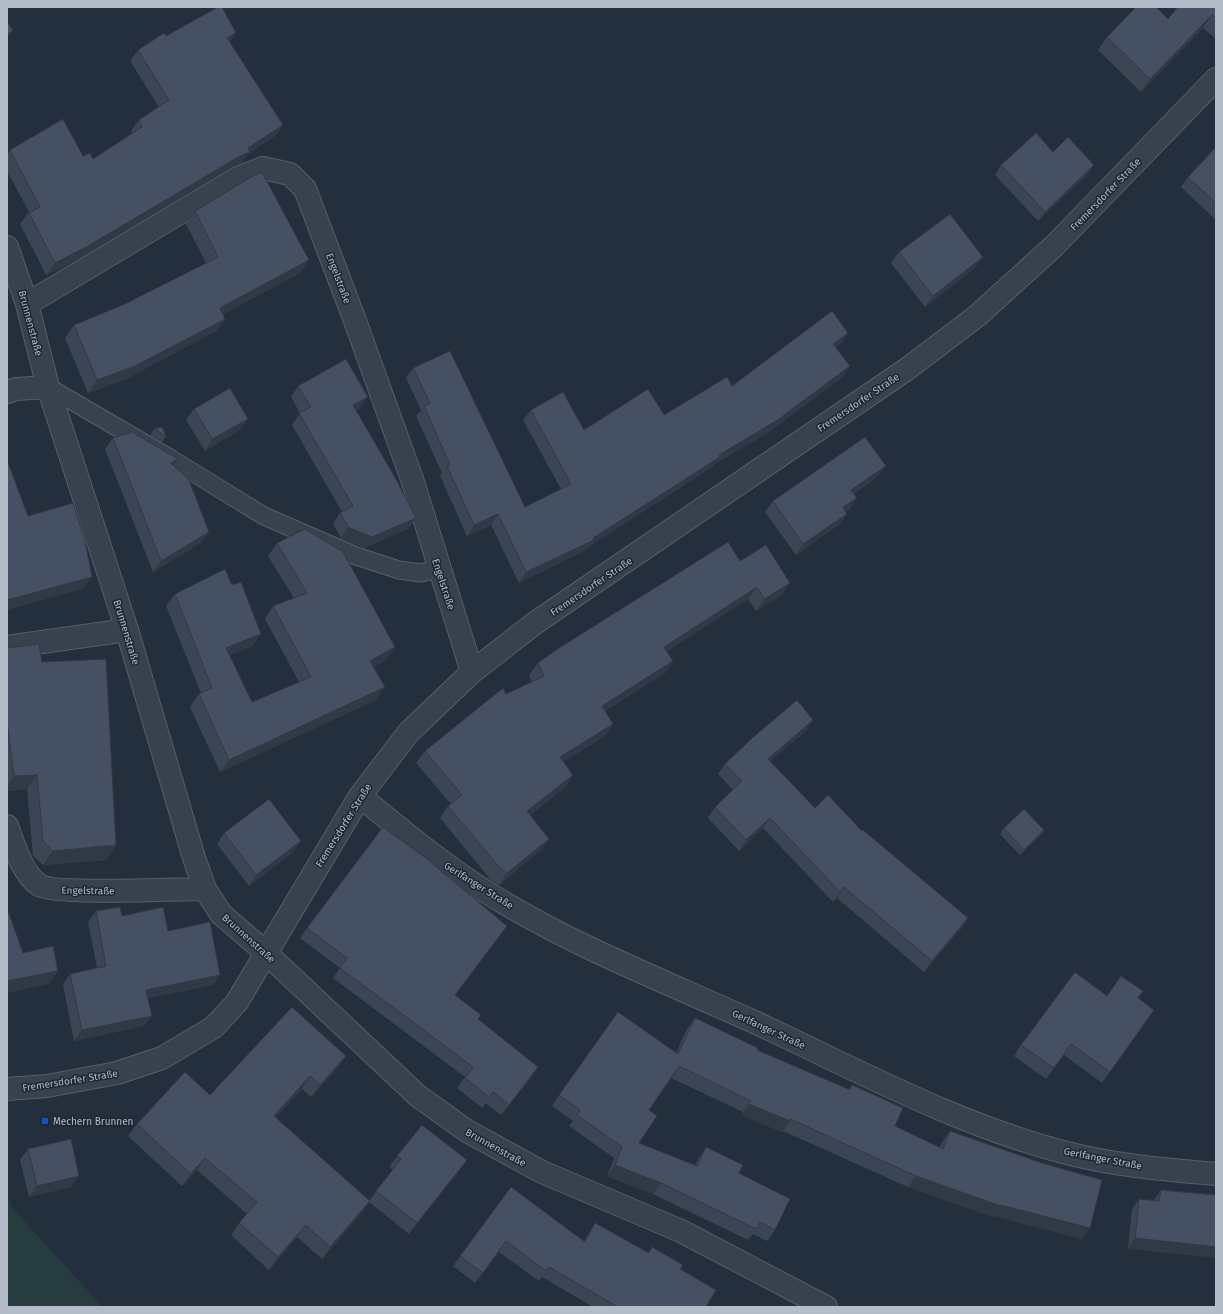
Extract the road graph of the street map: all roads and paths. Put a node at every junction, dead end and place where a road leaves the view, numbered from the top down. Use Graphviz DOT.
graph roads {
  1 [pos="1216,80"];
  2 [pos="7,247"];
  3 [pos="27,304"];
  4 [pos="48,387"];
  5 [pos="7,392"];
  6 [pos="438,568"];
  7 [pos="126,630"];
  8 [pos="7,647"];
  9 [pos="472,672"];
  10 [pos="360,796"];
  11 [pos="7,826"];
  12 [pos="205,889"];
  13 [pos="265,952"];
  14 [pos="7,1090"];
  15 [pos="1216,1174"];
  16 [pos="826,1307"];
  1 -- 9 [label="street, Fremersdorfer Straße"];
  2 -- 3 [label="street, Brunnenstraße"];
  3 -- 4 [label="street, Brunnenstraße"];
  3 -- 6 [label="street, Engelstraße"];
  4 -- 5 [label="street"];
  4 -- 6 [label="lane"];
  4 -- 7 [label="street, Brunnenstraße"];
  6 -- 9 [label="street, Engelstraße"];
  7 -- 8 [label="street"];
  7 -- 12 [label="street, Brunnenstraße"];
  9 -- 10 [label="street, Fremersdorfer Straße"];
  10 -- 13 [label="street, Fremersdorfer Straße"];
  10 -- 15 [label="street, Gerlfanger Straße"];
  11 -- 12 [label="street, Engelstraße"];
  12 -- 13 [label="street, Brunnenstraße"];
  13 -- 14 [label="street, Fremersdorfer Straße"];
  13 -- 16 [label="street, Brunnenstraße"];
}
